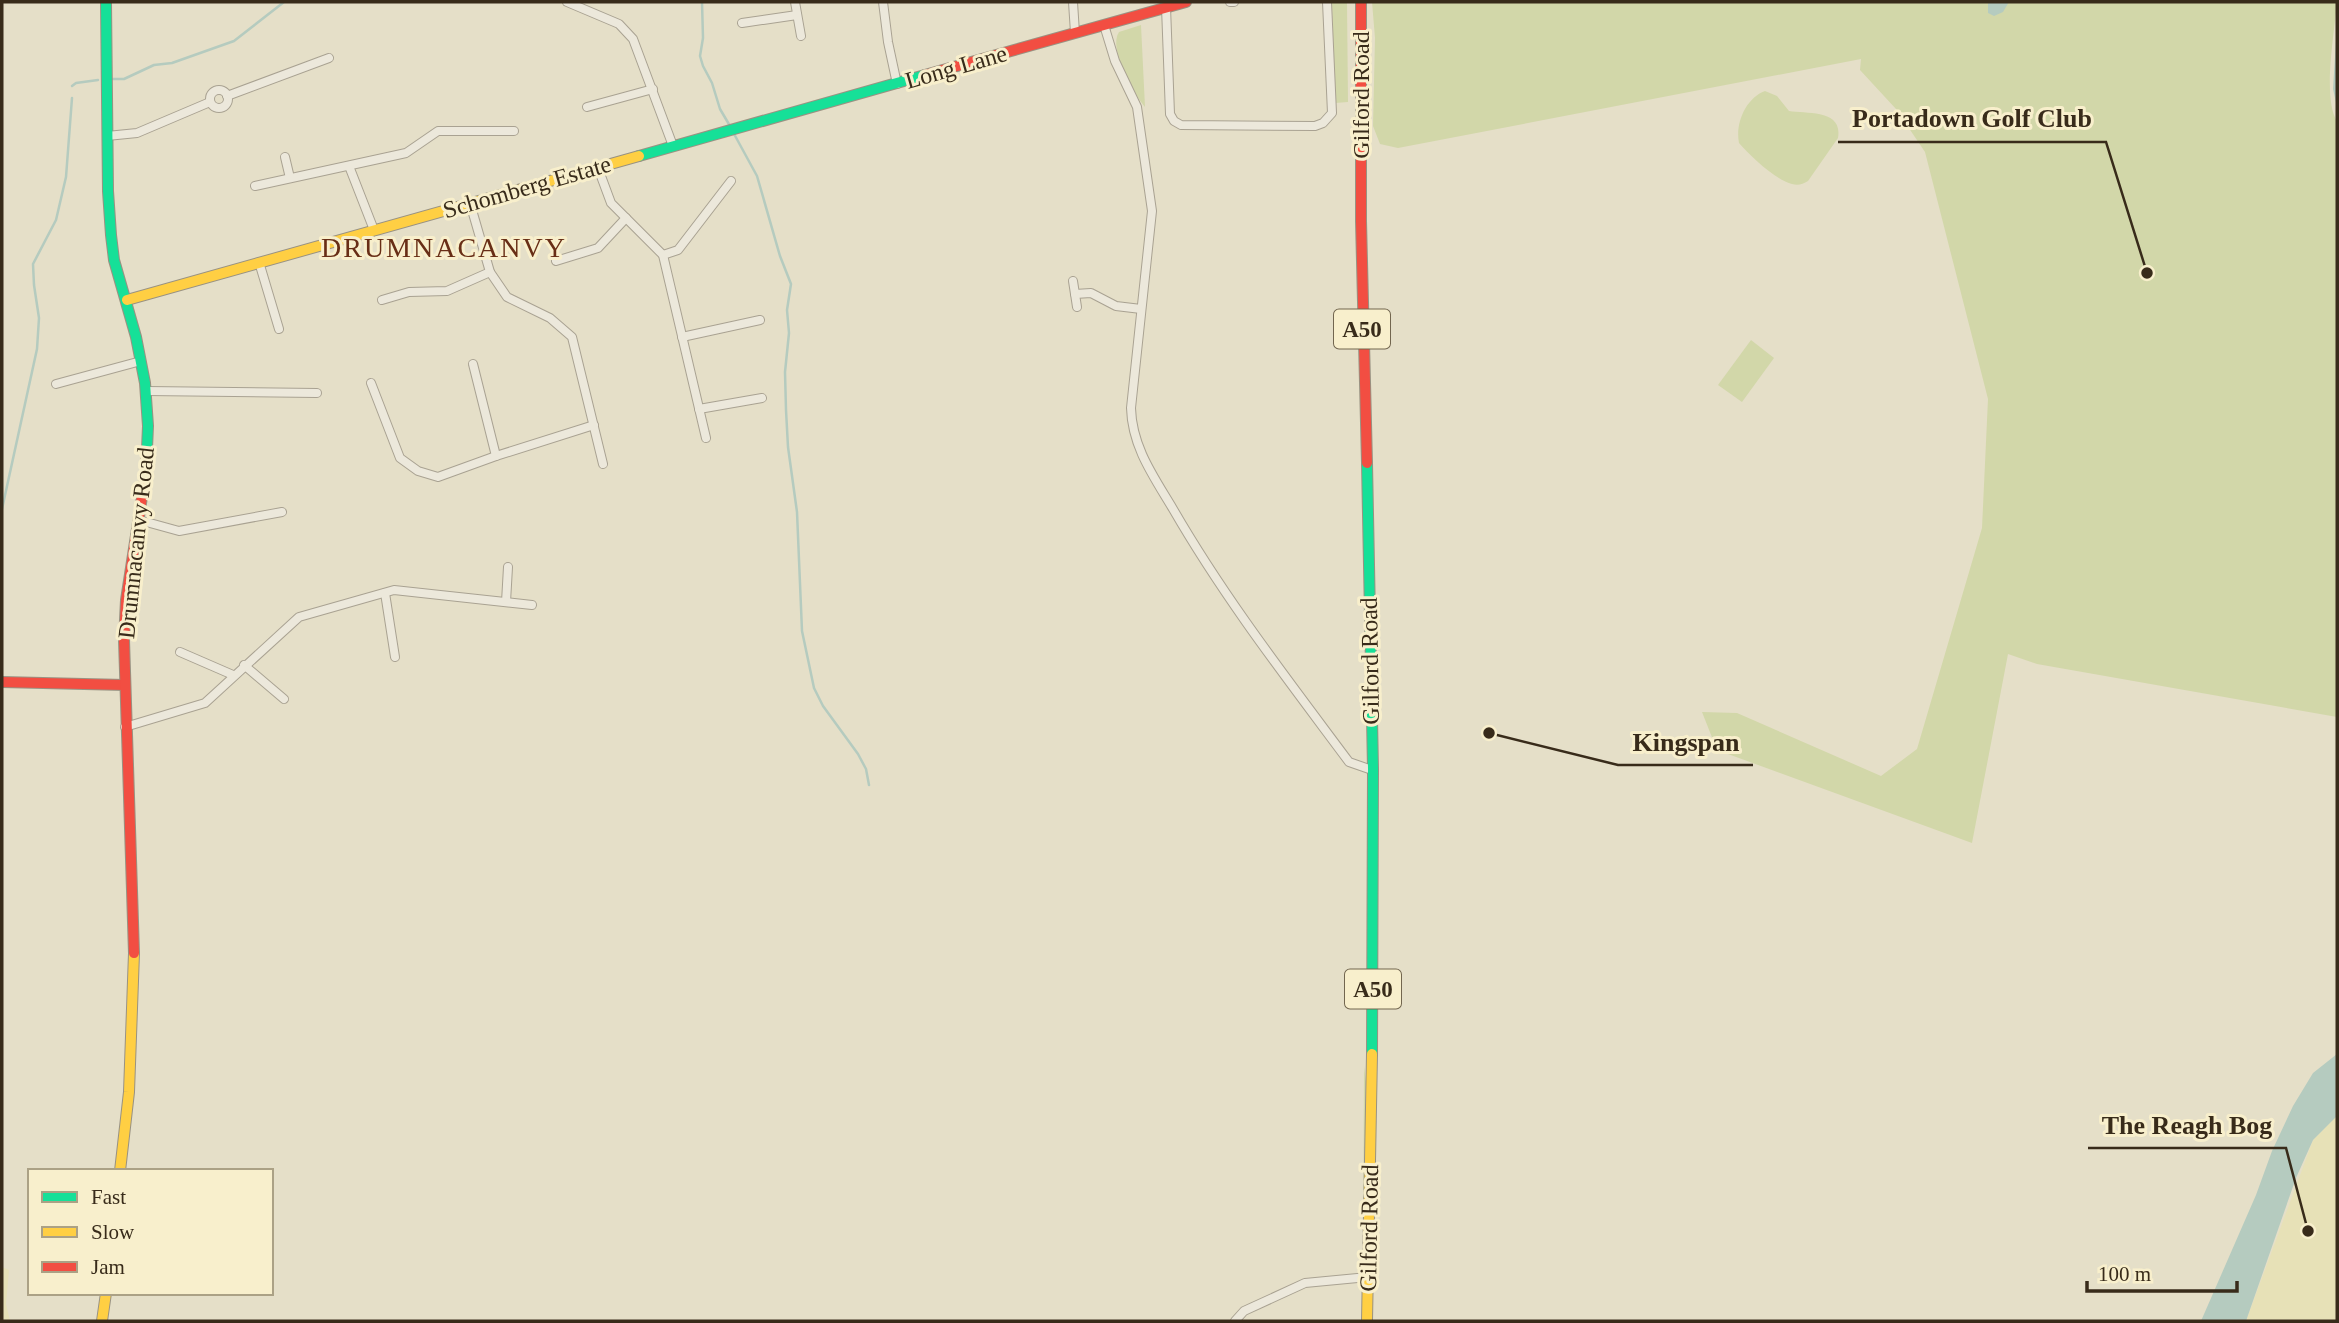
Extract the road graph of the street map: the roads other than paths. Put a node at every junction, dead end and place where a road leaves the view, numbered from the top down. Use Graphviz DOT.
graph roads {
  1 [pos="106,2"];
  2 [pos="567,2"];
  3 [pos="795,2"];
  4 [pos="883,2"];
  5 [pos="1073,2"];
  6 [pos="1186,2"];
  7 [pos="1327,2"];
  8 [pos="1362,2"];
  9 [pos="1166,8"];
  10 [pos="797,15"];
  11 [pos="741,23"];
  12 [pos="1104,25"];
  13 [pos="1075,33"];
  14 [pos="801,36"];
  15 [pos="329,58"];
  16 [pos="897,84"];
  17 [pos="653,89"];
  18 [pos="587,107"];
  19 [pos="514,131"];
  20 [pos="725,132"];
  21 [pos="107,136"];
  22 [pos="673,146"];
  23 [pos="285,157"];
  24 [pos="349,166"];
  25 [pos="598,167"];
  26 [pos="290,178"];
  27 [pos="732,181"];
  28 [pos="255,186"];
  29 [pos="470,203"];
  30 [pos="626,218"];
  31 [pos="374,230"];
  32 [pos="663,255"];
  33 [pos="556,261"];
  34 [pos="259,262"];
  35 [pos="490,272"];
  36 [pos="1073,281"];
  37 [pos="1075,294"];
  38 [pos="127,300"];
  39 [pos="382,300"];
  40 [pos="1077,307"];
  41 [pos="1141,309"];
  42 [pos="760,320"];
  43 [pos="279,329"];
  44 [pos="682,337"];
  45 [pos="141,361"];
  46 [pos="472,363"];
  47 [pos="371,383"];
  48 [pos="56,384"];
  49 [pos="146,391"];
  50 [pos="317,393"];
  51 [pos="762,398"];
  52 [pos="699,409"];
  53 [pos="594,425"];
  54 [pos="706,438"];
  55 [pos="496,456"];
  56 [pos="603,464"];
  57 [pos="282,512"];
  58 [pos="139,520"];
  59 [pos="508,568"];
  60 [pos="385,593"];
  61 [pos="506,603"];
  62 [pos="532,605"];
  63 [pos="180,652"];
  64 [pos="395,657"];
  65 [pos="244,664"];
  66 [pos="233,675"];
  67 [pos="2,682"];
  68 [pos="125,685"];
  69 [pos="284,699"];
  70 [pos="125,727"];
  71 [pos="1372,770"];
  72 [pos="120,1169"];
  73 [pos="1368,1277"];
  74 [pos="106,1295"];
  75 [pos="103,1321"];
  76 [pos="1235,1321"];
  77 [pos="1367,1321"];
  1 -- 21 [label="main road, Drumnacanvy Road"];
  2 -- 17 [label="street"];
  3 -- 10 [label="street"];
  4 -- 16 [label="street"];
  5 -- 13 [label="street"];
  6 -- 9 [label="main road, Long Lane"];
  7 -- 9 [label="street"];
  8 -- 71 [label="main road, Gilford Road / A50"];
  9 -- 12 [label="main road, Long Lane"];
  10 -- 11 [label="street"];
  10 -- 14 [label="street"];
  12 -- 13 [label="main road, Long Lane"];
  12 -- 41 [label="street"];
  13 -- 16 [label="main road, Long Lane"];
  15 -- 21 [label="street"];
  16 -- 20 [label="main road, Long Lane"];
  17 -- 18 [label="street"];
  17 -- 22 [label="street"];
  19 -- 24 [label="street"];
  20 -- 22 [label="main road, Schomberg Estate"];
  21 -- 38 [label="main road, Drumnacanvy Road"];
  22 -- 25 [label="main road, Schomberg Estate"];
  23 -- 26 [label="street"];
  24 -- 26 [label="street"];
  24 -- 31 [label="street"];
  25 -- 29 [label="main road, Schomberg Estate"];
  25 -- 30 [label="street"];
  26 -- 28 [label="street"];
  27 -- 32 [label="street"];
  29 -- 31 [label="main road, Schomberg Estate"];
  29 -- 35 [label="street"];
  30 -- 32 [label="street"];
  30 -- 33 [label="street"];
  31 -- 34 [label="main road, Schomberg Estate"];
  32 -- 44 [label="street"];
  34 -- 38 [label="main road, Schomberg Estate"];
  34 -- 43 [label="street"];
  35 -- 39 [label="street"];
  35 -- 53 [label="street"];
  36 -- 37 [label="street"];
  37 -- 40 [label="street"];
  37 -- 41 [label="street"];
  38 -- 45 [label="main road, Drumnacanvy Road"];
  41 -- 71 [label="street"];
  42 -- 44 [label="street"];
  44 -- 52 [label="street"];
  45 -- 48 [label="street"];
  45 -- 49 [label="main road, Drumnacanvy Road"];
  46 -- 55 [label="street"];
  47 -- 55 [label="street"];
  49 -- 50 [label="street"];
  49 -- 58 [label="main road, Drumnacanvy Road"];
  51 -- 52 [label="street"];
  52 -- 54 [label="street"];
  53 -- 55 [label="street"];
  53 -- 56 [label="street"];
  57 -- 58 [label="street"];
  58 -- 68 [label="main road, Drumnacanvy Road"];
  59 -- 61 [label="street"];
  60 -- 61 [label="street"];
  60 -- 64 [label="street"];
  60 -- 65 [label="street"];
  61 -- 62 [label="street"];
  63 -- 66 [label="street"];
  65 -- 66 [label="street"];
  65 -- 69 [label="street"];
  66 -- 70 [label="street"];
  67 -- 68 [label="main road"];
  68 -- 70 [label="main road, Drumnacanvy Road"];
  70 -- 72 [label="main road, Drumnacanvy Road"];
  71 -- 73 [label="main road, Gilford Road / A50"];
  73 -- 76 [label="street"];
  73 -- 77 [label="main road, Gilford Road / A50"];
  74 -- 75 [label="main road"];
}
